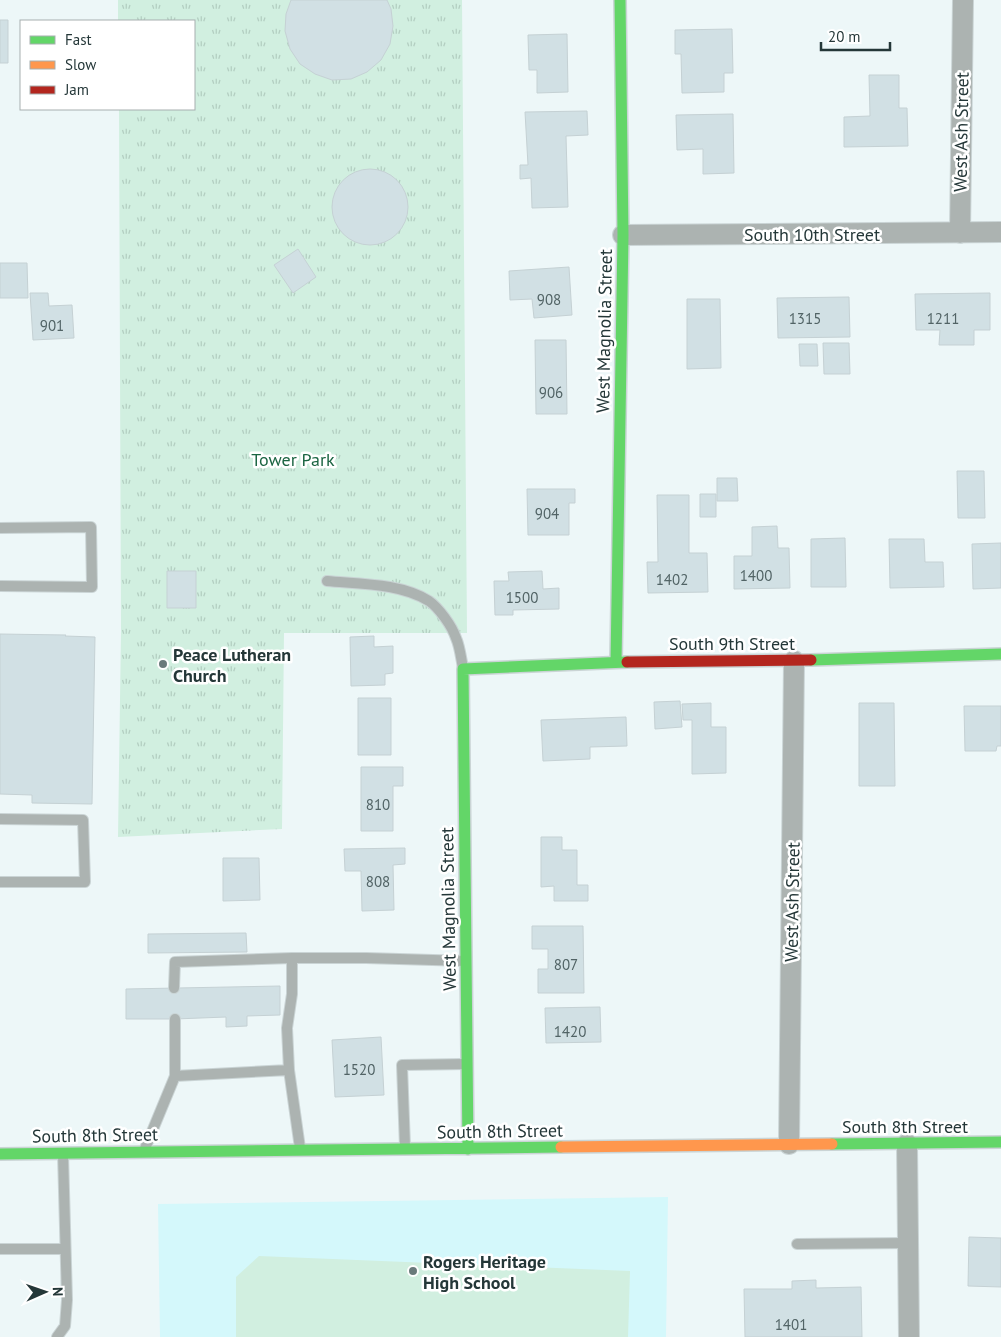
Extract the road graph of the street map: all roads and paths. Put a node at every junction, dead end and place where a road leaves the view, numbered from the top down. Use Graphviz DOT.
graph roads {
  1 [pos="620,0"];
  2 [pos="963,0"];
  3 [pos="1001,232"];
  4 [pos="960,233"];
  5 [pos="623,235"];
  6 [pos="0,528"];
  7 [pos="326,581"];
  8 [pos="0,586"];
  9 [pos="1001,654"];
  10 [pos="794,661"];
  11 [pos="616,662"];
  12 [pos="463,669"];
  13 [pos="0,819"];
  14 [pos="0,882"];
  15 [pos="292,958"];
  16 [pos="466,961"];
  17 [pos="174,988"];
  18 [pos="175,1019"];
  19 [pos="467,1064"];
  20 [pos="289,1070"];
  21 [pos="175,1076"];
  22 [pos="1001,1142"];
  23 [pos="789,1144"];
  24 [pos="907,1144"];
  25 [pos="405,1149"];
  26 [pos="468,1149"];
  27 [pos="300,1150"];
  28 [pos="144,1152"];
  29 [pos="63,1153"];
  30 [pos="0,1154"];
  31 [pos="908,1243"];
  32 [pos="797,1244"];
  33 [pos="0,1249"];
  34 [pos="65,1249"];
  35 [pos="57,1337"];
  36 [pos="908,1337"];
  1 -- 5 [label="street, West Magnolia Street"];
  2 -- 4 [label="street, West Ash Street"];
  3 -- 4 [label="street, South 10th Street"];
  4 -- 5 [label="street, South 10th Street"];
  5 -- 11 [label="street, West Magnolia Street"];
  6 -- 8 [label="lane"];
  7 -- 12 [label="lane"];
  9 -- 10 [label="street, South 9th Street"];
  10 -- 11 [label="street, South 9th Street"];
  10 -- 23 [label="street, West Ash Street"];
  11 -- 12 [label="street, South 9th Street"];
  12 -- 16 [label="street, West Magnolia Street"];
  13 -- 14 [label="lane"];
  15 -- 16 [label="lane"];
  15 -- 17 [label="lane"];
  15 -- 20 [label="lane"];
  16 -- 19 [label="street, West Magnolia Street"];
  18 -- 21 [label="lane"];
  19 -- 25 [label="lane"];
  19 -- 26 [label="street, West Magnolia Street"];
  20 -- 21 [label="lane"];
  20 -- 27 [label="lane"];
  21 -- 28 [label="lane"];
  22 -- 24 [label="street, South 8th Street"];
  23 -- 24 [label="street, South 8th Street"];
  23 -- 26 [label="street, South 8th Street"];
  24 -- 31 [label="street"];
  25 -- 26 [label="street, South 8th Street"];
  25 -- 27 [label="street, South 8th Street"];
  27 -- 28 [label="street, South 8th Street"];
  28 -- 29 [label="street, South 8th Street"];
  29 -- 30 [label="street, South 8th Street"];
  29 -- 34 [label="lane"];
  31 -- 32 [label="lane"];
  31 -- 36 [label="street"];
  33 -- 34 [label="lane"];
  34 -- 35 [label="lane"];
}
